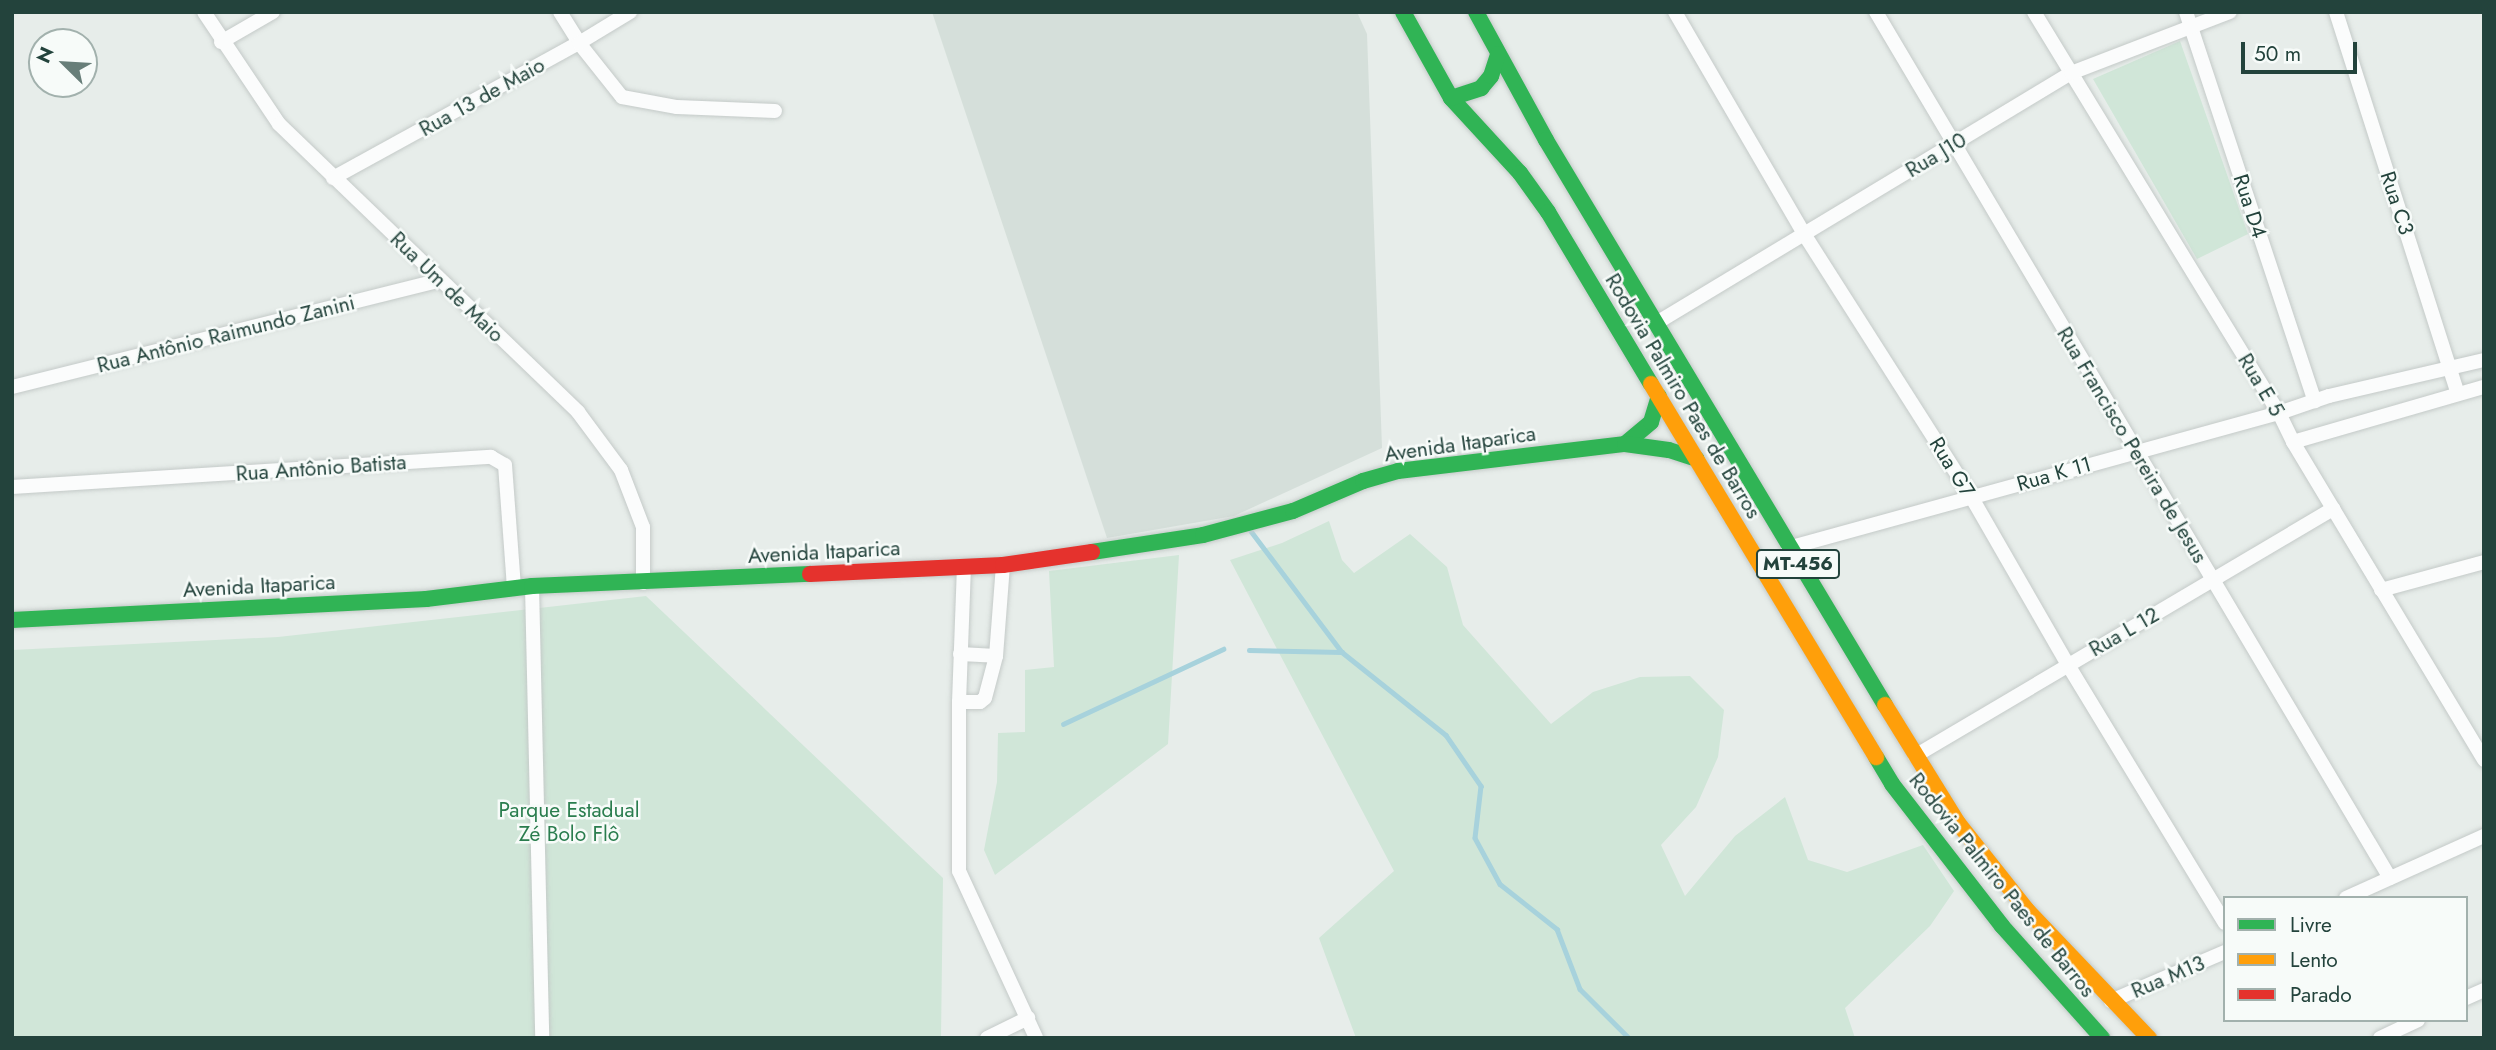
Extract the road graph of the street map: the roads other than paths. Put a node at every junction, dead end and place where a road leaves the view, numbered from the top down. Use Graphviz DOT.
graph roads {
  1 [pos="204,12"];
  2 [pos="273,12"];
  3 [pos="560,12"];
  4 [pos="630,12"];
  5 [pos="1403,12"];
  6 [pos="1476,12"];
  7 [pos="1675,12"];
  8 [pos="1876,12"];
  9 [pos="2034,12"];
  10 [pos="2230,12"];
  11 [pos="2336,12"];
  12 [pos="2188,19"];
  13 [pos="222,42"];
  14 [pos="579,43"];
  15 [pos="1498,54"];
  16 [pos="2071,73"];
  17 [pos="1451,98"];
  18 [pos="775,111"];
  19 [pos="1953,144"];
  20 [pos="333,178"];
  21 [pos="1804,234"];
  22 [pos="440,280"];
  23 [pos="1655,324"];
  24 [pos="2484,360"];
  25 [pos="2450,368"];
  26 [pos="12,387"];
  27 [pos="2484,387"];
  28 [pos="2458,394"];
  29 [pos="1659,396"];
  30 [pos="2315,401"];
  31 [pos="2279,413"];
  32 [pos="2293,442"];
  33 [pos="1625,444"];
  34 [pos="2134,451"];
  35 [pos="1697,459"];
  36 [pos="12,487"];
  37 [pos="1972,498"];
  38 [pos="2333,509"];
  39 [pos="1788,548"];
  40 [pos="2484,562"];
  41 [pos="1003,565"];
  42 [pos="964,566"];
  43 [pos="2213,579"];
  44 [pos="643,583"];
  45 [pos="532,586"];
  46 [pos="514,587"];
  47 [pos="2381,590"];
  48 [pos="14,616"];
  49 [pos="960,654"];
  50 [pos="996,656"];
  51 [pos="2068,665"];
  52 [pos="959,702"];
  53 [pos="1916,756"];
  54 [pos="2484,760"];
  55 [pos="2484,836"];
  56 [pos="2390,878"];
  57 [pos="2350,896"];
  58 [pos="2223,920"];
  59 [pos="2223,953"];
  60 [pos="2484,990"];
  61 [pos="2468,997"];
  62 [pos="2111,1001"];
  63 [pos="1028,1018"];
  64 [pos="2414,1022"];
  65 [pos="542,1038"];
  66 [pos="987,1038"];
  67 [pos="1036,1038"];
  68 [pos="2102,1038"];
  69 [pos="2148,1038"];
  70 [pos="2379,1038"];
  1 -- 13 [label="street, Rua Um de Maio"];
  2 -- 13 [label="street"];
  3 -- 14 [label="street"];
  4 -- 14 [label="street, Rua 13 de Maio"];
  5 -- 17 [label="main road, Rodovia Palmiro Paes de Barros / MT-456"];
  6 -- 15 [label="main road, Rodovia Palmiro Paes de Barros / MT-456"];
  7 -- 21 [label="street, Rua G7"];
  8 -- 19 [label="street, Rua Francisco Pereira de Jesus"];
  9 -- 16 [label="street, Rua E 5"];
  10 -- 12 [label="street, Rua J10"];
  11 -- 25 [label="street, Rua C3"];
  12 -- 16 [label="street, Rua J10"];
  12 -- 30 [label="street, Rua D4"];
  13 -- 20 [label="street, Rua Um de Maio"];
  14 -- 18 [label="street"];
  14 -- 20 [label="street, Rua 13 de Maio"];
  15 -- 17 [label="main road"];
  15 -- 23 [label="main road, Rodovia Palmiro Paes de Barros / MT-456"];
  16 -- 19 [label="street, Rua J10"];
  16 -- 31 [label="street, Rua E 5"];
  17 -- 29 [label="main road, Rodovia Palmiro Paes de Barros / MT-456"];
  19 -- 21 [label="street, Rua J10"];
  19 -- 34 [label="street, Rua Francisco Pereira de Jesus"];
  20 -- 22 [label="street, Rua Um de Maio"];
  21 -- 23 [label="street, Rua J10"];
  21 -- 37 [label="street, Rua G7"];
  22 -- 26 [label="street, Rua Antônio Raimundo Zanini"];
  22 -- 44 [label="street, Rua Um de Maio"];
  23 -- 39 [label="main road, Rodovia Palmiro Paes de Barros / MT-456"];
  24 -- 25 [label="street, Rua K 11"];
  25 -- 28 [label="street, Rua C3"];
  25 -- 30 [label="street, Rua K 11"];
  27 -- 28 [label="street"];
  28 -- 32 [label="street"];
  29 -- 33 [label="main road"];
  29 -- 35 [label="main road, Rodovia Palmiro Paes de Barros / MT-456"];
  30 -- 31 [label="street, Rua K 11"];
  31 -- 32 [label="street, Rua E 5"];
  31 -- 34 [label="street, Rua K 11"];
  32 -- 38 [label="street, Rua E 5"];
  33 -- 35 [label="main road, Avenida Itaparica"];
  33 -- 41 [label="main road, Avenida Itaparica"];
  34 -- 37 [label="street, Rua K 11"];
  34 -- 43 [label="street, Rua Francisco Pereira de Jesus"];
  35 -- 68 [label="main road, Rodovia Palmiro Paes de Barros / MT-456"];
  36 -- 46 [label="street, Rua Antônio Batista"];
  37 -- 39 [label="street, Rua K 11"];
  37 -- 51 [label="street, Rua G7"];
  38 -- 43 [label="street, Rua L 12"];
  38 -- 47 [label="street, Rua E 5"];
  39 -- 53 [label="main road, Rodovia Palmiro Paes de Barros / MT-456"];
  40 -- 47 [label="street"];
  41 -- 42 [label="main road, Avenida Itaparica"];
  41 -- 50 [label="street"];
  42 -- 44 [label="main road, Avenida Itaparica"];
  42 -- 49 [label="street"];
  43 -- 51 [label="street, Rua L 12"];
  43 -- 56 [label="street, Rua Francisco Pereira de Jesus"];
  44 -- 45 [label="main road, Avenida Itaparica"];
  45 -- 46 [label="main road, Avenida Itaparica"];
  45 -- 65 [label="street"];
  46 -- 48 [label="main road, Avenida Itaparica"];
  47 -- 54 [label="street, Rua E 5"];
  49 -- 50 [label="street"];
  49 -- 52 [label="street"];
  50 -- 52 [label="street"];
  51 -- 53 [label="street, Rua L 12"];
  51 -- 58 [label="street, Rua G7"];
  52 -- 63 [label="street"];
  53 -- 62 [label="main road, Rodovia Palmiro Paes de Barros / MT-456"];
  55 -- 56 [label="street"];
  56 -- 57 [label="street"];
  59 -- 62 [label="street, Rua M13"];
  60 -- 61 [label="street"];
  62 -- 69 [label="main road, Rodovia Palmiro Paes de Barros / MT-456"];
  63 -- 66 [label="street"];
  63 -- 67 [label="street"];
  64 -- 70 [label="street"];
}
